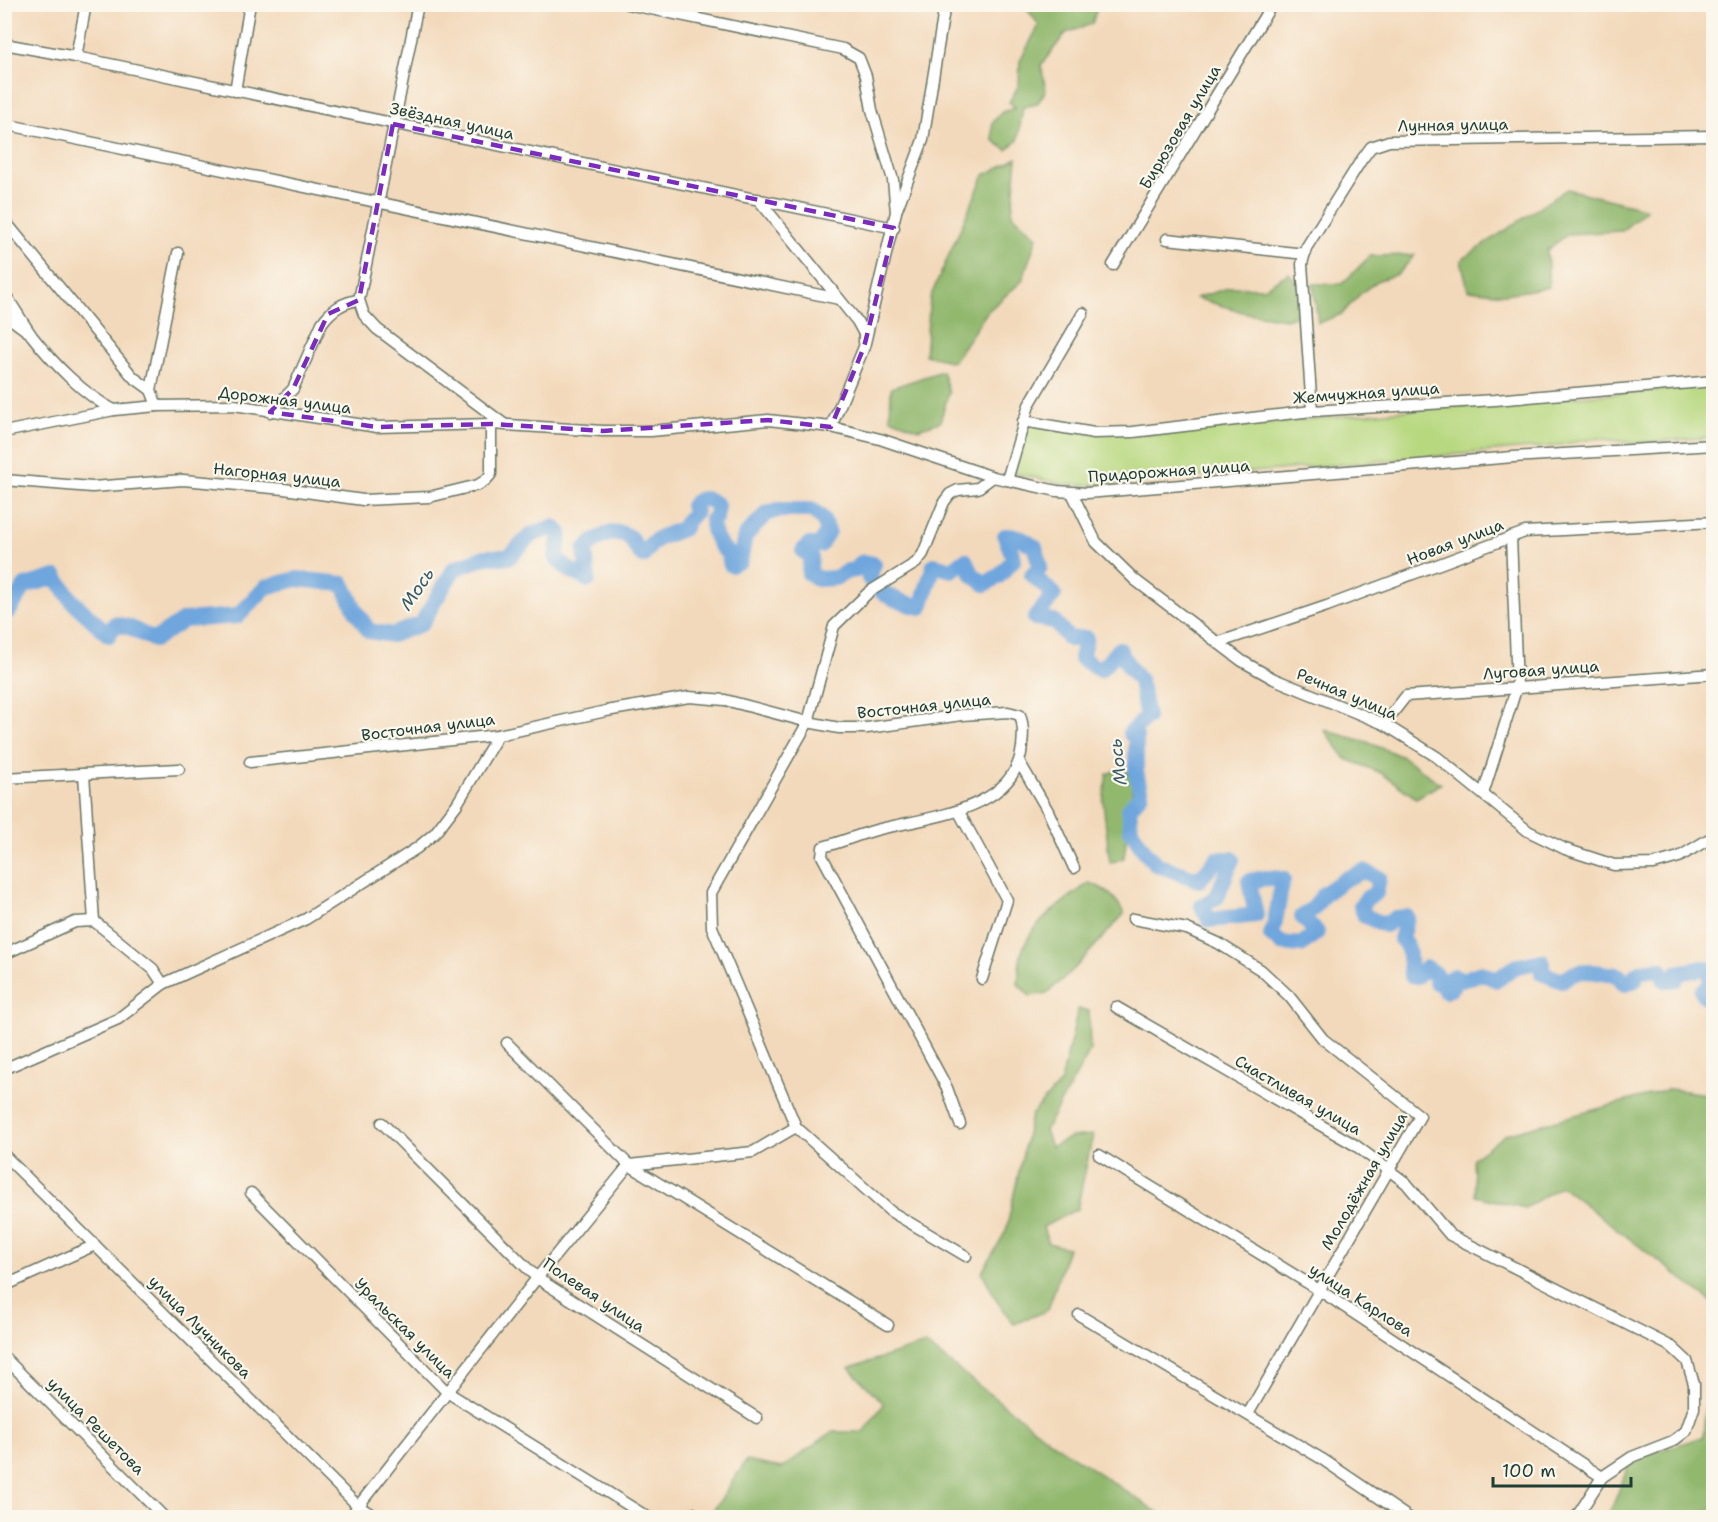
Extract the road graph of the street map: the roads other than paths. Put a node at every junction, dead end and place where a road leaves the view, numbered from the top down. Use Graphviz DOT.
graph roads {
  1 [pos="86,4"];
  2 [pos="250,4"];
  3 [pos="418,4"];
  4 [pos="627,4"];
  5 [pos="945,4"];
  6 [pos="1272,4"];
  7 [pos="4,44"];
  8 [pos="76,57"];
  9 [pos="235,91"];
  10 [pos="393,124"];
  11 [pos="5,126"];
  12 [pos="1713,136"];
  13 [pos="758,199"];
  14 [pos="378,202"];
  15 [pos="896,212"];
  16 [pos="4,220"];
  17 [pos="894,228"];
  18 [pos="1167,239"];
  19 [pos="178,253"];
  20 [pos="1305,254"];
  21 [pos="1113,264"];
  22 [pos="4,293"];
  23 [pos="839,299"];
  24 [pos="359,300"];
  25 [pos="1083,313"];
  26 [pos="4,314"];
  27 [pos="32,335"];
  28 [pos="864,347"];
  29 [pos="1713,381"];
  30 [pos="151,390"];
  31 [pos="156,406"];
  32 [pos="114,410"];
  33 [pos="1312,411"];
  34 [pos="270,412"];
  35 [pos="1023,421"];
  36 [pos="491,424"];
  37 [pos="505,425"];
  38 [pos="831,427"];
  39 [pos="4,432"];
  40 [pos="1713,445"];
  41 [pos="993,477"];
  42 [pos="4,480"];
  43 [pos="1007,480"];
  44 [pos="1072,493"];
  45 [pos="1713,522"];
  46 [pos="1511,537"];
  47 [pos="1217,643"];
  48 [pos="1713,674"];
  49 [pos="1517,686"];
  50 [pos="808,722"];
  51 [pos="1384,724"];
  52 [pos="498,735"];
  53 [pos="250,762"];
  54 [pos="1020,763"];
  55 [pos="179,769"];
  56 [pos="84,774"];
  57 [pos="4,778"];
  58 [pos="1484,794"];
  59 [pos="959,812"];
  60 [pos="1713,836"];
  61 [pos="1074,868"];
  62 [pos="1133,919"];
  63 [pos="94,921"];
  64 [pos="4,954"];
  65 [pos="982,979"];
  66 [pos="163,984"];
  67 [pos="1116,1007"];
  68 [pos="507,1043"];
  69 [pos="4,1069"];
  70 [pos="382,1124"];
  71 [pos="960,1124"];
  72 [pos="796,1127"];
  73 [pos="4,1155"];
  74 [pos="1099,1155"];
  75 [pos="629,1165"];
  76 [pos="1389,1171"];
  77 [pos="251,1193"];
  78 [pos="95,1245"];
  79 [pos="966,1256"];
  80 [pos="537,1278"];
  81 [pos="4,1286"];
  82 [pos="1319,1290"];
  83 [pos="1079,1316"];
  84 [pos="888,1325"];
  85 [pos="4,1357"];
  86 [pos="447,1392"];
  87 [pos="1248,1414"];
  88 [pos="757,1418"];
  89 [pos="1602,1477"];
  90 [pos="358,1506"];
  91 [pos="165,1518"];
  92 [pos="349,1518"];
  93 [pos="377,1518"];
  94 [pos="649,1518"];
  95 [pos="1409,1518"];
  96 [pos="1576,1518"];
  1 -- 8 [label="street"];
  2 -- 9 [label="street"];
  3 -- 10 [label="street"];
  4 -- 15 [label="street"];
  5 -- 15 [label="street"];
  6 -- 21 [label="street, Бирюзовая улица"];
  7 -- 8 [label="street, Звёздная улица"];
  8 -- 9 [label="street, Звёздная улица"];
  9 -- 10 [label="street, Звёздная улица"];
  10 -- 13 [label="street, Звёздная улица"];
  10 -- 14 [label="street"];
  11 -- 14 [label="street"];
  12 -- 20 [label="street, Лунная улица"];
  13 -- 17 [label="street, Звёздная улица"];
  13 -- 23 [label="street"];
  14 -- 23 [label="street"];
  14 -- 24 [label="street"];
  15 -- 17 [label="street"];
  16 -- 30 [label="street"];
  17 -- 28 [label="street"];
  18 -- 20 [label="street"];
  19 -- 30 [label="street"];
  20 -- 33 [label="street, Лунная улица"];
  22 -- 27 [label="street"];
  23 -- 28 [label="street"];
  24 -- 34 [label="street"];
  24 -- 37 [label="street"];
  25 -- 35 [label="street"];
  26 -- 27 [label="street"];
  27 -- 32 [label="street"];
  28 -- 38 [label="street"];
  29 -- 33 [label="street, Жемчужная улица"];
  30 -- 31 [label="street"];
  31 -- 32 [label="street, Дорожная улица"];
  31 -- 34 [label="street, Дорожная улица"];
  32 -- 39 [label="street, Дорожная улица"];
  33 -- 35 [label="street, Жемчужная улица"];
  34 -- 36 [label="street, Дорожная улица"];
  35 -- 43 [label="street"];
  36 -- 37 [label="street, Придорожная улица"];
  36 -- 42 [label="street, Нагорная улица"];
  37 -- 38 [label="street, Придорожная улица"];
  38 -- 41 [label="street, Придорожная улица"];
  40 -- 44 [label="street, Придорожная улица"];
  41 -- 43 [label="street, Придорожная улица"];
  41 -- 50 [label="street"];
  43 -- 44 [label="street, Придорожная улица"];
  44 -- 47 [label="street, Речная улица"];
  45 -- 46 [label="street, Новая улица"];
  46 -- 47 [label="street, Новая улица"];
  46 -- 49 [label="street"];
  47 -- 51 [label="street, Речная улица"];
  48 -- 49 [label="street, Луговая улица"];
  49 -- 51 [label="street, Луговая улица"];
  49 -- 58 [label="street"];
  50 -- 52 [label="street, Восточная улица"];
  50 -- 54 [label="street, Восточная улица"];
  50 -- 72 [label="street"];
  51 -- 58 [label="street, Речная улица"];
  52 -- 53 [label="street, Восточная улица"];
  52 -- 66 [label="street"];
  54 -- 59 [label="street"];
  54 -- 61 [label="street"];
  55 -- 56 [label="street"];
  56 -- 57 [label="street"];
  56 -- 63 [label="street"];
  58 -- 60 [label="street, Речная улица"];
  59 -- 65 [label="street"];
  59 -- 71 [label="street"];
  62 -- 76 [label="street, Молодёжная улица"];
  63 -- 64 [label="street"];
  63 -- 66 [label="street"];
  66 -- 69 [label="street"];
  67 -- 76 [label="street, Счастливая улица"];
  68 -- 75 [label="street"];
  70 -- 80 [label="street, Полевая улица"];
  72 -- 75 [label="street"];
  72 -- 79 [label="street"];
  73 -- 78 [label="street, улица Лучникова"];
  74 -- 82 [label="street, улица Карлова"];
  75 -- 80 [label="street"];
  75 -- 84 [label="street"];
  76 -- 82 [label="street, Молодёжная улица"];
  76 -- 89 [label="street, Счастливая улица"];
  77 -- 86 [label="street, Уральская улица"];
  78 -- 81 [label="street"];
  78 -- 90 [label="street, улица Лучникова"];
  80 -- 86 [label="street"];
  80 -- 88 [label="street, Полевая улица"];
  82 -- 87 [label="street, Молодёжная улица"];
  82 -- 89 [label="street, улица Карлова"];
  83 -- 87 [label="street"];
  85 -- 91 [label="street, улица Решетова"];
  86 -- 90 [label="street"];
  86 -- 94 [label="street, Уральская улица"];
  87 -- 95 [label="street"];
  89 -- 96 [label="street"];
  90 -- 92 [label="street"];
  90 -- 93 [label="street, улица Лучникова"];
}
